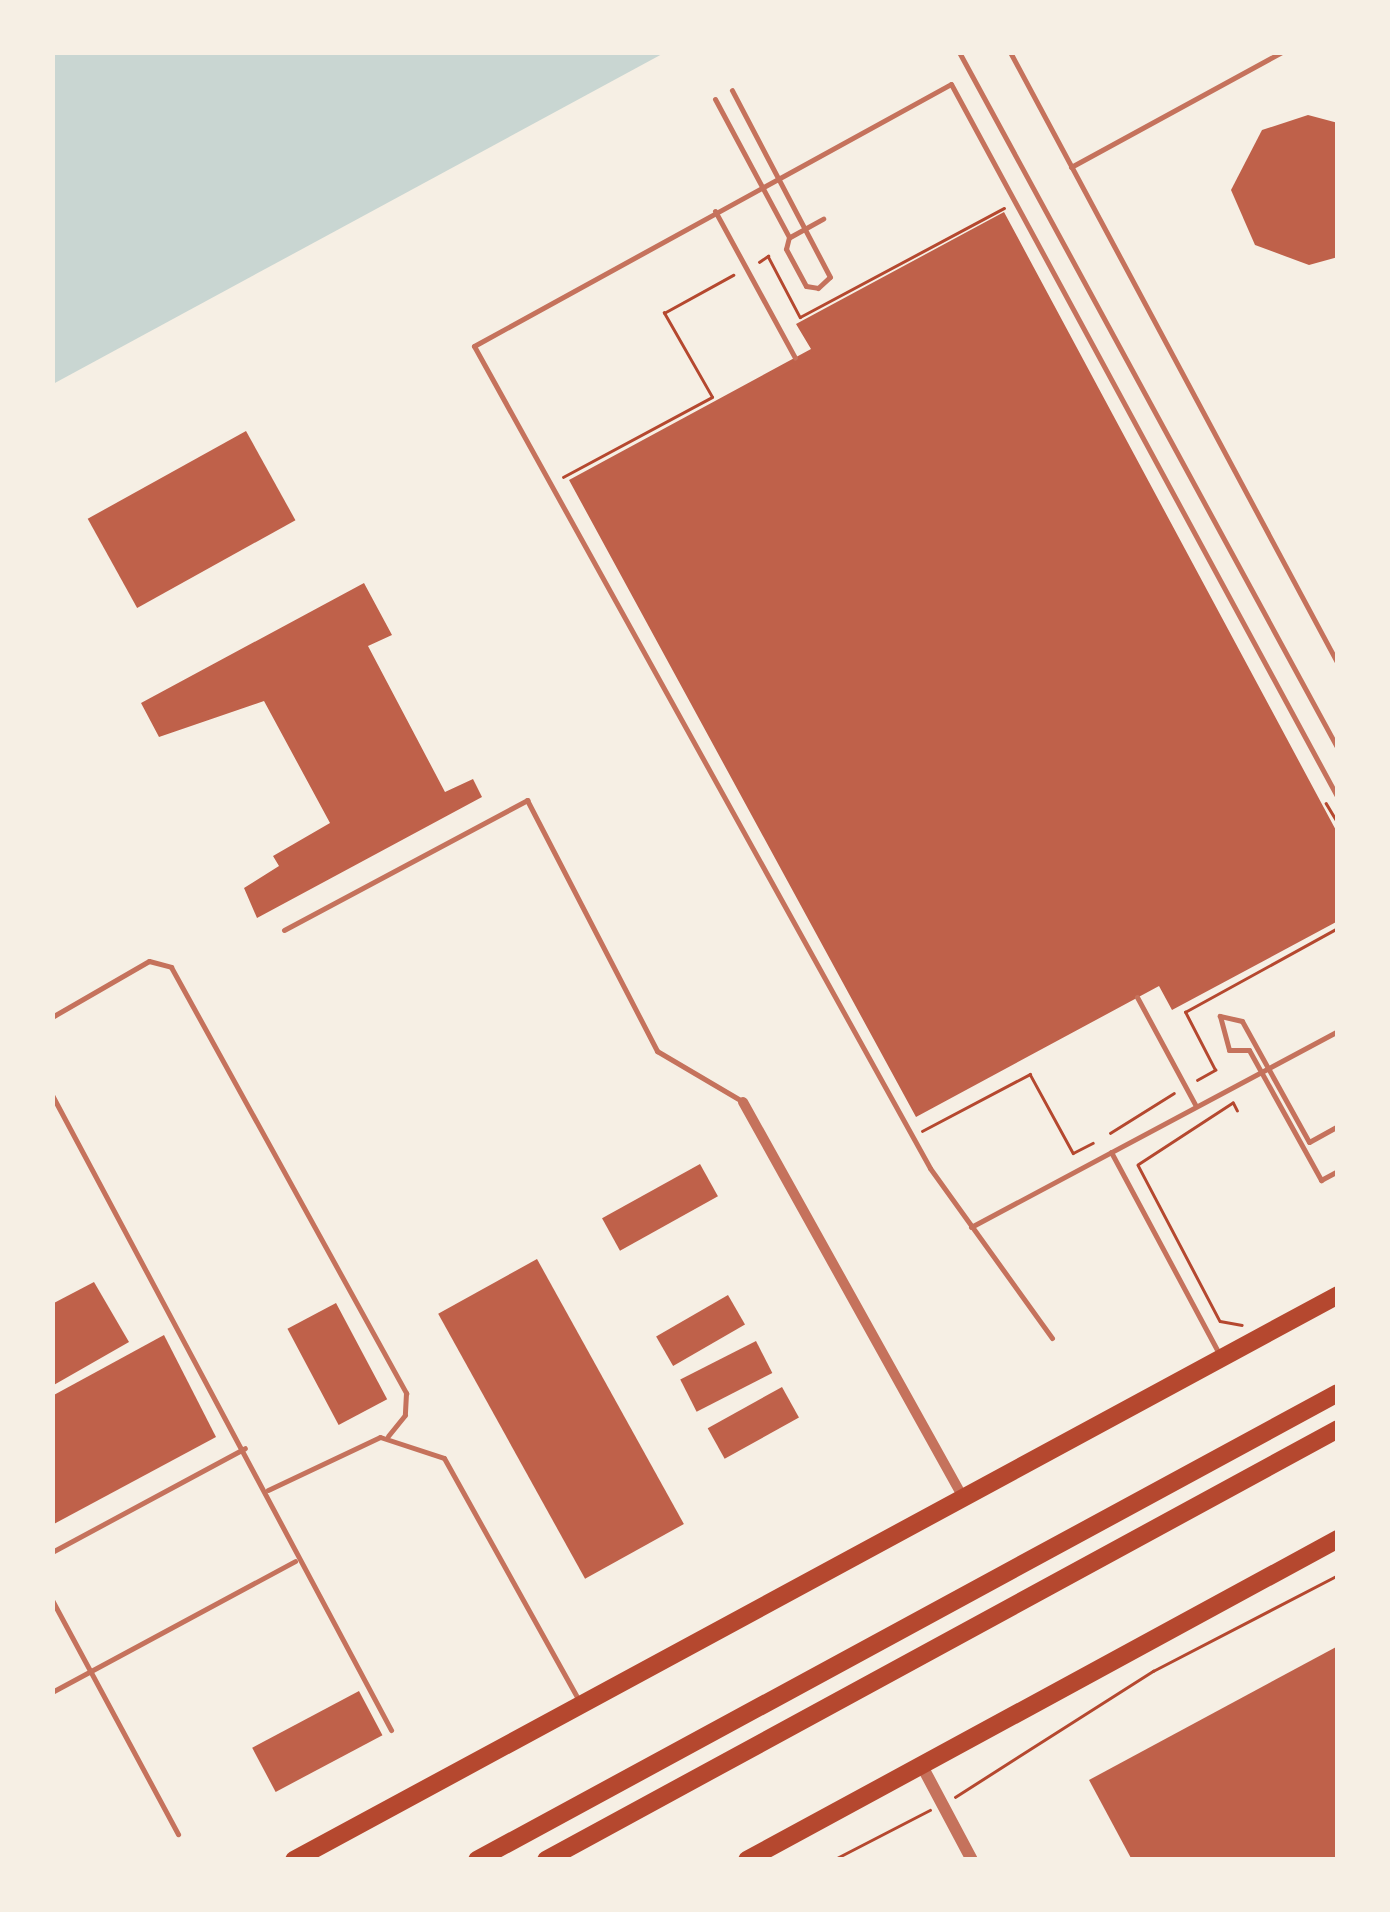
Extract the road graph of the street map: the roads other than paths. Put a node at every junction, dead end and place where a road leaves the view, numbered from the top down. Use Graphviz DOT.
graph roads {
  1 [pos="959,52"];
  2 [pos="1010,52"];
  3 [pos="1282,52"];
  4 [pos="732,90"];
  5 [pos="715,99"];
  6 [pos="1071,167"];
  7 [pos="778,177"];
  8 [pos="762,185"];
  9 [pos="715,211"];
  10 [pos="823,219"];
  11 [pos="805,229"];
  12 [pos="789,237"];
  13 [pos="795,358"];
  14 [pos="1337,662"];
  15 [pos="1338,749"];
  16 [pos="1338,798"];
  17 [pos="284,930"];
  18 [pos="1137,998"];
  19 [pos="52,1016"];
  20 [pos="1338,1030"];
  21 [pos="1268,1068"];
  22 [pos="1260,1072"];
  23 [pos="52,1094"];
  24 [pos="743,1102"];
  25 [pos="1196,1106"];
  26 [pos="1338,1126"];
  27 [pos="1111,1152"];
  28 [pos="1338,1171"];
  29 [pos="971,1227"];
  30 [pos="1338,1295"];
  31 [pos="1052,1338"];
  32 [pos="1222,1358"];
  33 [pos="1338,1393"];
  34 [pos="1338,1430"];
  35 [pos="388,1436"];
  36 [pos="245,1448"];
  37 [pos="268,1490"];
  38 [pos="964,1498"];
  39 [pos="1338,1539"];
  40 [pos="52,1552"];
  41 [pos="295,1561"];
  42 [pos="52,1600"];
  43 [pos="89,1672"];
  44 [pos="52,1692"];
  45 [pos="582,1705"];
  46 [pos="391,1730"];
  47 [pos="922,1766"];
  48 [pos="178,1834"];
  49 [pos="294,1860"];
  50 [pos="477,1860"];
  51 [pos="546,1860"];
  52 [pos="747,1860"];
  53 [pos="972,1860"];
  1 -- 15 [label="lane"];
  2 -- 6 [label="lane"];
  3 -- 6 [label="lane"];
  4 -- 7 [label="lane"];
  5 -- 8 [label="lane"];
  6 -- 14 [label="lane"];
  7 -- 8 [label="lane"];
  7 -- 11 [label="lane"];
  7 -- 16 [label="lane"];
  8 -- 9 [label="lane"];
  8 -- 12 [label="lane"];
  9 -- 13 [label="lane"];
  9 -- 29 [label="lane"];
  10 -- 11 [label="lane"];
  11 -- 12 [label="lane"];
  11 -- 12 [label="lane"];
  17 -- 24 [label="lane"];
  18 -- 25 [label="lane"];
  19 -- 35 [label="lane"];
  20 -- 21 [label="lane"];
  21 -- 22 [label="lane"];
  21 -- 22 [label="lane"];
  21 -- 26 [label="lane"];
  22 -- 25 [label="lane"];
  22 -- 28 [label="lane"];
  23 -- 36 [label="lane"];
  24 -- 38 [label="street"];
  25 -- 27 [label="lane"];
  27 -- 29 [label="lane"];
  27 -- 32 [label="lane"];
  29 -- 31 [label="lane"];
  30 -- 32 [label="highway"];
  32 -- 38 [label="highway"];
  33 -- 50 [label="highway"];
  34 -- 51 [label="highway"];
  35 -- 37 [label="lane"];
  35 -- 45 [label="lane"];
  36 -- 37 [label="lane"];
  36 -- 40 [label="lane"];
  37 -- 41 [label="lane"];
  38 -- 45 [label="highway"];
  39 -- 47 [label="highway"];
  41 -- 43 [label="lane"];
  41 -- 46 [label="lane"];
  42 -- 43 [label="lane"];
  43 -- 44 [label="lane"];
  43 -- 48 [label="lane"];
  45 -- 49 [label="highway"];
  47 -- 52 [label="highway"];
  47 -- 53 [label="street"];
}
